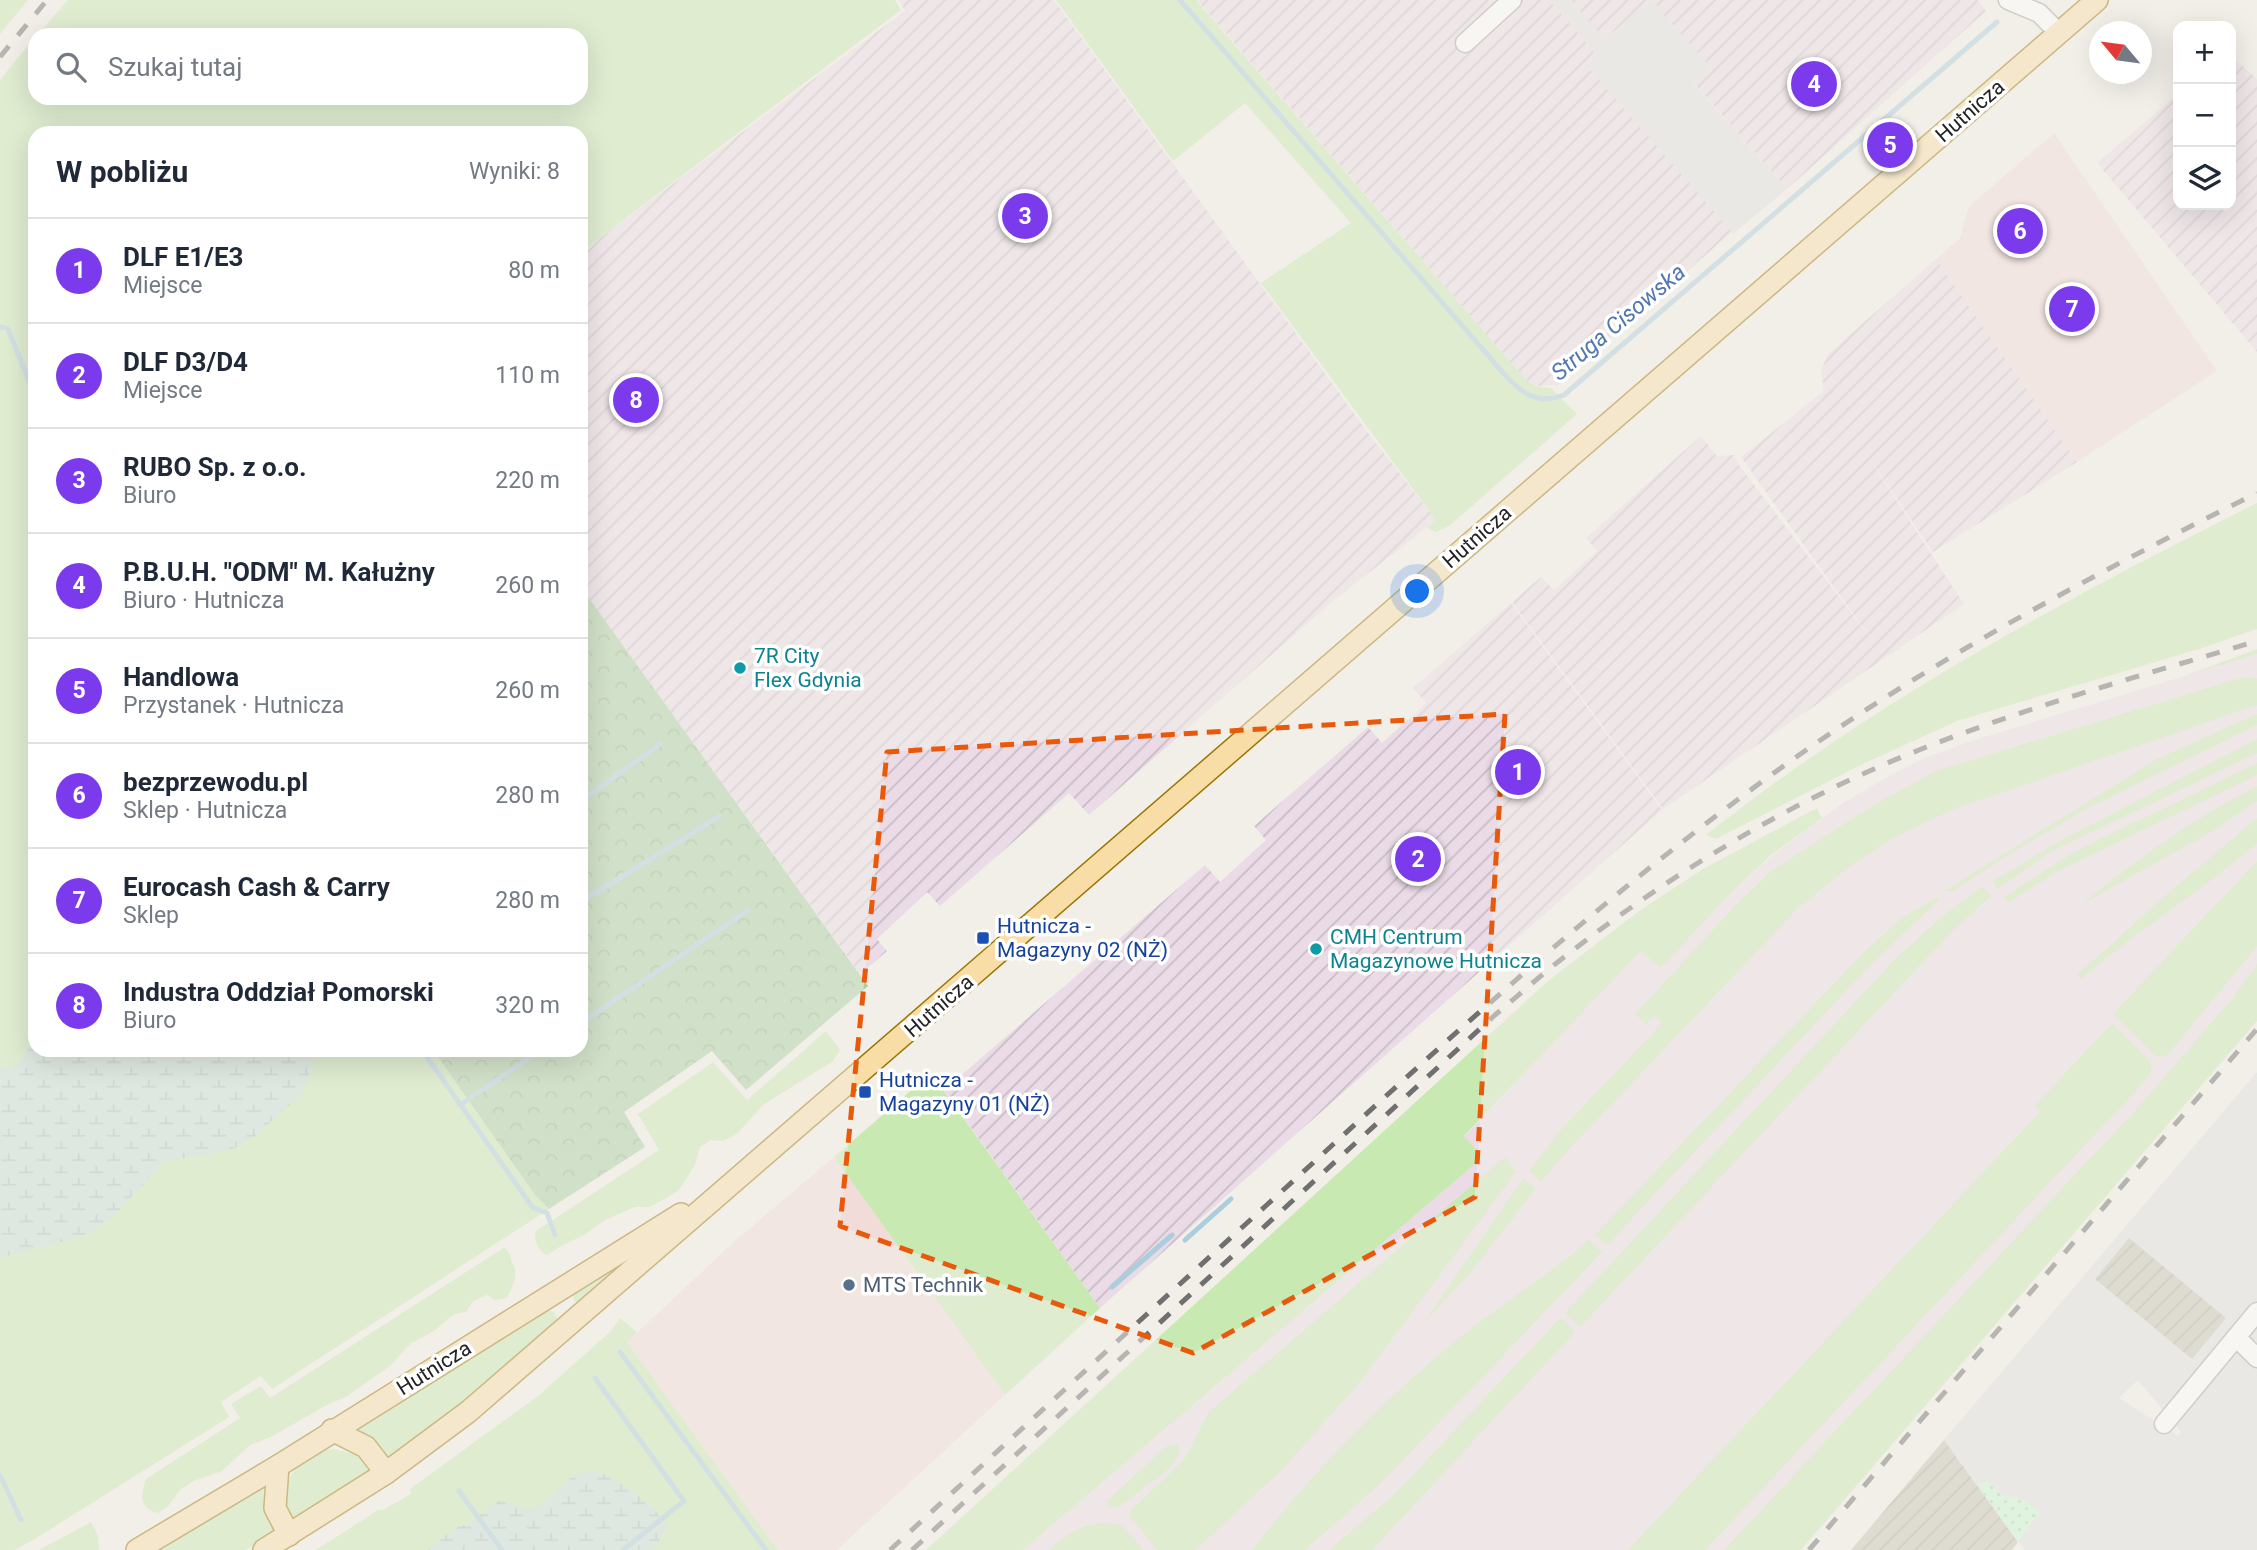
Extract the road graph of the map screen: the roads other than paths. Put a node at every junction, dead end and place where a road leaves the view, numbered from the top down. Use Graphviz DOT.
graph roads {
  1 [pos="1512,0"];
  2 [pos="2008,0"];
  3 [pos="2097,0"];
  4 [pos="2038,7"];
  5 [pos="2059,33"];
  6 [pos="1465,43"];
  7 [pos="731,1184"];
  8 [pos="554,1294"];
  9 [pos="2257,1312"];
  10 [pos="576,1321"];
  11 [pos="2236,1337"];
  12 [pos="2257,1358"];
  13 [pos="2164,1424"];
  14 [pos="332,1430"];
  15 [pos="278,1466"];
  16 [pos="386,1474"];
  17 [pos="289,1535"];
  18 [pos="137,1550"];
  19 [pos="264,1550"];
  1 -- 6 [label="street"];
  2 -- 4 [label="street"];
  3 -- 5 [label="main road, Hutnicza"];
  4 -- 5 [label="street"];
  5 -- 7 [label="main road, Hutnicza"];
  7 -- 8 [label="main road, Hutnicza"];
  7 -- 10 [label="main road, Hutnicza"];
  8 -- 10 [label="main road"];
  8 -- 14 [label="main road, Hutnicza"];
  9 -- 11 [label="street"];
  10 -- 16 [label="main road, Hutnicza"];
  11 -- 12 [label="street"];
  11 -- 13 [label="street"];
  14 -- 15 [label="main road, Hutnicza"];
  14 -- 16 [label="main road"];
  15 -- 17 [label="main road"];
  15 -- 18 [label="main road, Hutnicza"];
  16 -- 17 [label="main road, Hutnicza"];
  17 -- 19 [label="main road, Hutnicza"];
}
